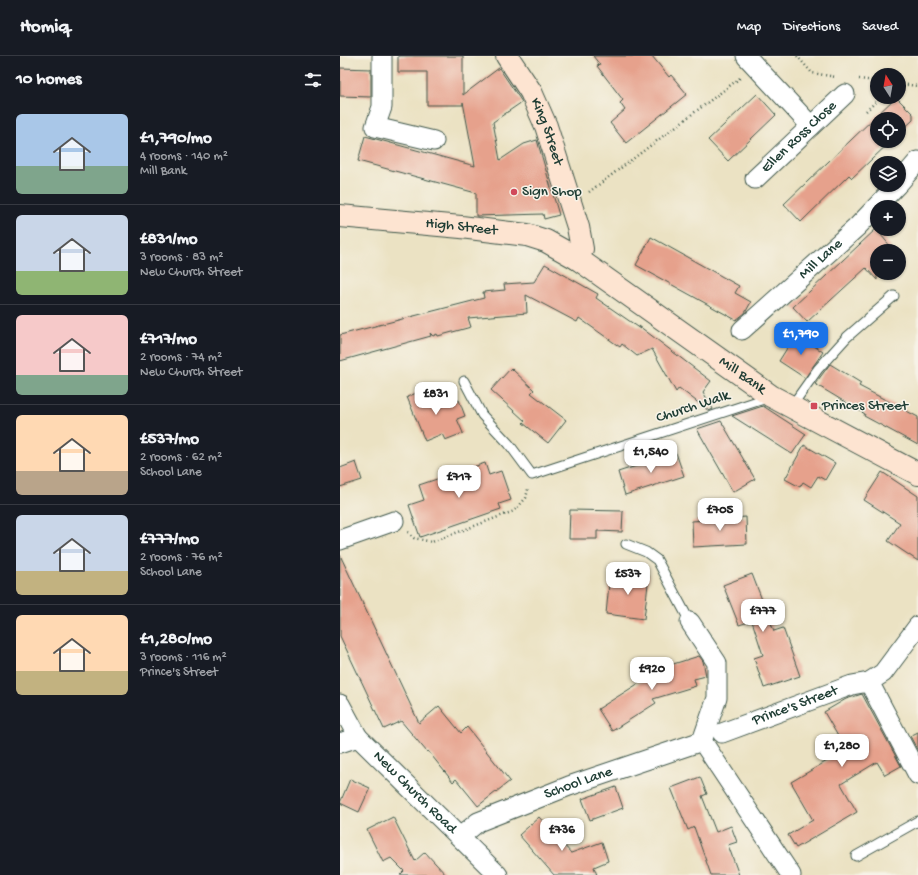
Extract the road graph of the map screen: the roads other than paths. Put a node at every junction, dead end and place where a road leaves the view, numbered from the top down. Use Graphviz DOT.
graph roads {
  1 [pos="382,56"];
  2 [pos="507,56"];
  3 [pos="746,56"];
  4 [pos="849,87"];
  5 [pos="811,126"];
  6 [pos="434,141"];
  7 [pos="918,161"];
  8 [pos="906,175"];
  9 [pos="755,179"];
  10 [pos="891,192"];
  11 [pos="340,216"];
  12 [pos="578,259"];
  13 [pos="894,296"];
  14 [pos="742,330"];
  15 [pos="464,381"];
  16 [pos="771,396"];
  17 [pos="791,407"];
  18 [pos="918,474"];
  19 [pos="394,520"];
  20 [pos="340,540"];
  21 [pos="626,544"];
  22 [pos="690,622"];
  23 [pos="918,626"];
  24 [pos="869,682"];
  25 [pos="340,704"];
  26 [pos="722,732"];
  27 [pos="358,737"];
  28 [pos="702,742"];
  29 [pos="340,743"];
  30 [pos="918,775"];
  31 [pos="918,821"];
  32 [pos="460,837"];
  33 [pos="856,856"];
  34 [pos="498,875"];
  35 [pos="791,875"];
  1 -- 6 [label="street"];
  2 -- 12 [label="street, King Street"];
  3 -- 5 [label="street"];
  4 -- 5 [label="street, Ellen Ross Close"];
  5 -- 9 [label="street, Ellen Ross Close"];
  7 -- 8 [label="street, Mill Lane"];
  10 -- 14 [label="street, Mill Lane"];
  11 -- 12 [label="street, High Street"];
  12 -- 16 [label="street, Mill Bank"];
  13 -- 17 [label="lane"];
  15 -- 16 [label="lane, Church Walk"];
  16 -- 17 [label="street, Mill Bank"];
  17 -- 18 [label="street, Mill Bank"];
  19 -- 20 [label="street"];
  21 -- 22 [label="lane"];
  22 -- 28 [label="street"];
  23 -- 24 [label="street, Prince's Street"];
  24 -- 26 [label="street, Prince's Street"];
  24 -- 30 [label="street"];
  25 -- 27 [label="street, New Church Road"];
  27 -- 29 [label="street"];
  27 -- 32 [label="street, New Church Road"];
  28 -- 32 [label="street, School Lane"];
  28 -- 35 [label="street"];
  31 -- 33 [label="lane"];
  32 -- 34 [label="street, New Church Road"];
}
